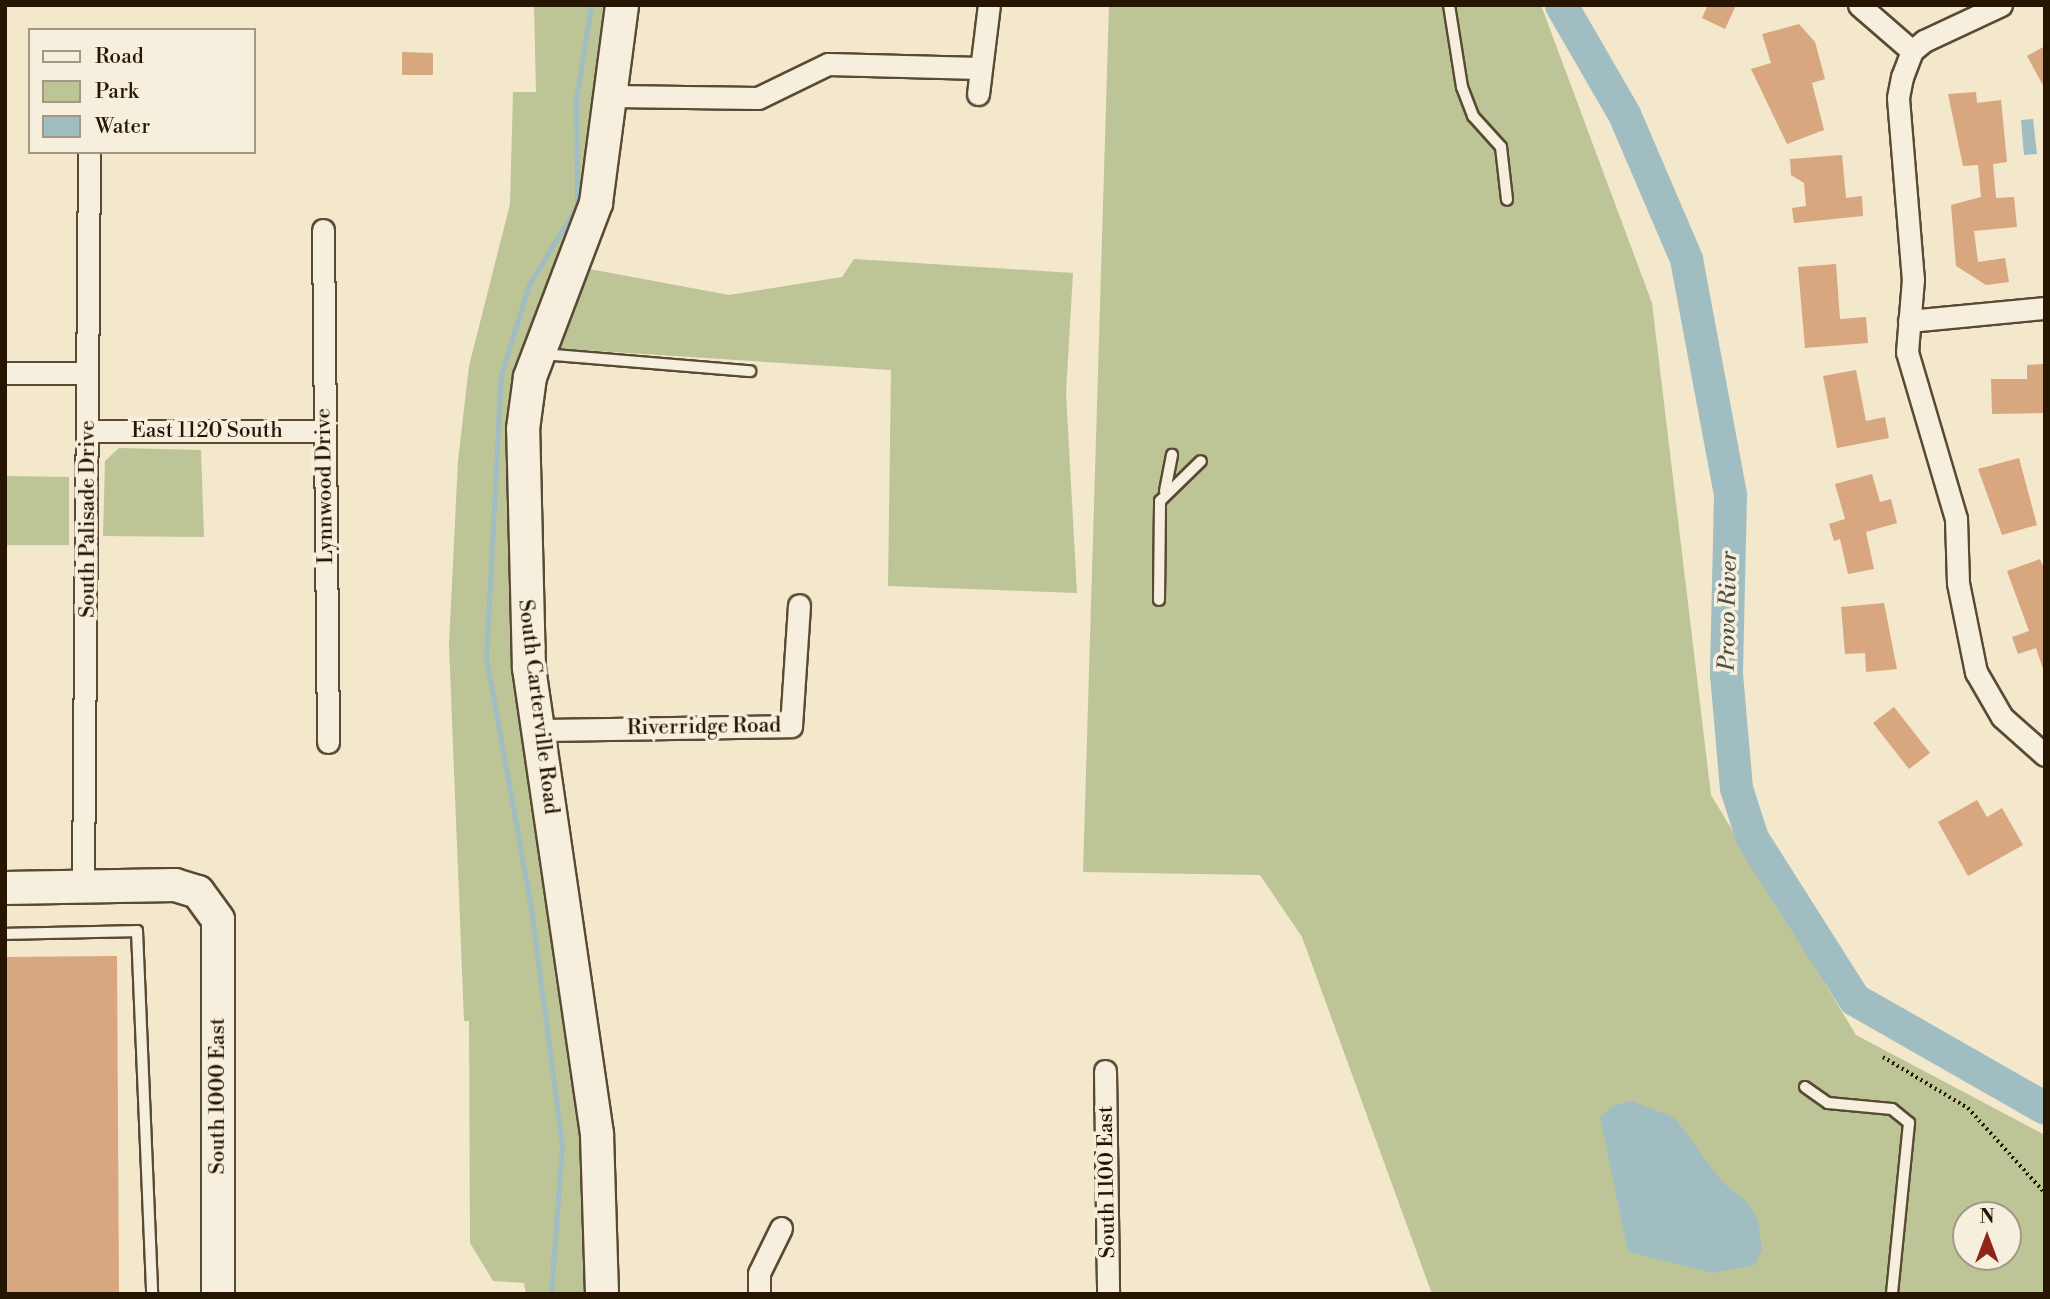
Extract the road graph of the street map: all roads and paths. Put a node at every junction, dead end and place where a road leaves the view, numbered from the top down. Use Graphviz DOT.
graph roads {
  1 [pos="622,5"];
  2 [pos="989,5"];
  3 [pos="1449,5"];
  4 [pos="1859,5"];
  5 [pos="2001,5"];
  6 [pos="1912,51"];
  7 [pos="979,68"];
  8 [pos="978,94"];
  9 [pos="613,96"];
  10 [pos="89,154"];
  11 [pos="1507,200"];
  12 [pos="323,230"];
  13 [pos="2045,308"];
  14 [pos="1909,321"];
  15 [pos="538,354"];
  16 [pos="750,371"];
  17 [pos="5,373"];
  18 [pos="87,373"];
  19 [pos="89,431"];
  20 [pos="325,431"];
  21 [pos="1172,455"];
  22 [pos="1201,461"];
  23 [pos="1165,491"];
  24 [pos="1159,600"];
  25 [pos="799,605"];
  26 [pos="540,730"];
  27 [pos="328,742"];
  28 [pos="2045,755"];
  29 [pos="83,885"];
  30 [pos="5,888"];
  31 [pos="5,934"];
  32 [pos="1883,1057"];
  33 [pos="1105,1071"];
  34 [pos="1805,1087"];
  35 [pos="2045,1193"];
  36 [pos="781,1228"];
  37 [pos="152,1294"];
  38 [pos="218,1294"];
  39 [pos="602,1294"];
  40 [pos="759,1294"];
  41 [pos="1108,1294"];
  42 [pos="1892,1294"];
  1 -- 9 [label="street, South Carterville Road"];
  2 -- 7 [label="street"];
  3 -- 11 [label="lane"];
  4 -- 6 [label="street"];
  5 -- 6 [label="street"];
  6 -- 14 [label="street"];
  7 -- 8 [label="street"];
  7 -- 9 [label="street"];
  9 -- 15 [label="street, South Carterville Road"];
  10 -- 18 [label="street, South Palisade Drive"];
  12 -- 20 [label="street, Lynnwood Drive"];
  13 -- 14 [label="street"];
  14 -- 28 [label="street"];
  15 -- 16 [label="lane"];
  15 -- 26 [label="street, South Carterville Road"];
  17 -- 18 [label="street"];
  18 -- 19 [label="street, South Palisade Drive"];
  19 -- 20 [label="street, East 1120 South"];
  19 -- 29 [label="street, South Palisade Drive"];
  20 -- 27 [label="street, Lynnwood Drive"];
  21 -- 23 [label="lane"];
  22 -- 23 [label="lane"];
  23 -- 24 [label="lane"];
  25 -- 26 [label="street, Riverridge Road"];
  26 -- 39 [label="street, South Carterville Road"];
  29 -- 30 [label="street"];
  29 -- 38 [label="street, South 1000 East"];
  31 -- 37 [label="lane"];
  32 -- 35 [label="path"];
  33 -- 41 [label="street, South 1100 East"];
  34 -- 42 [label="lane"];
  36 -- 40 [label="street"];
}
